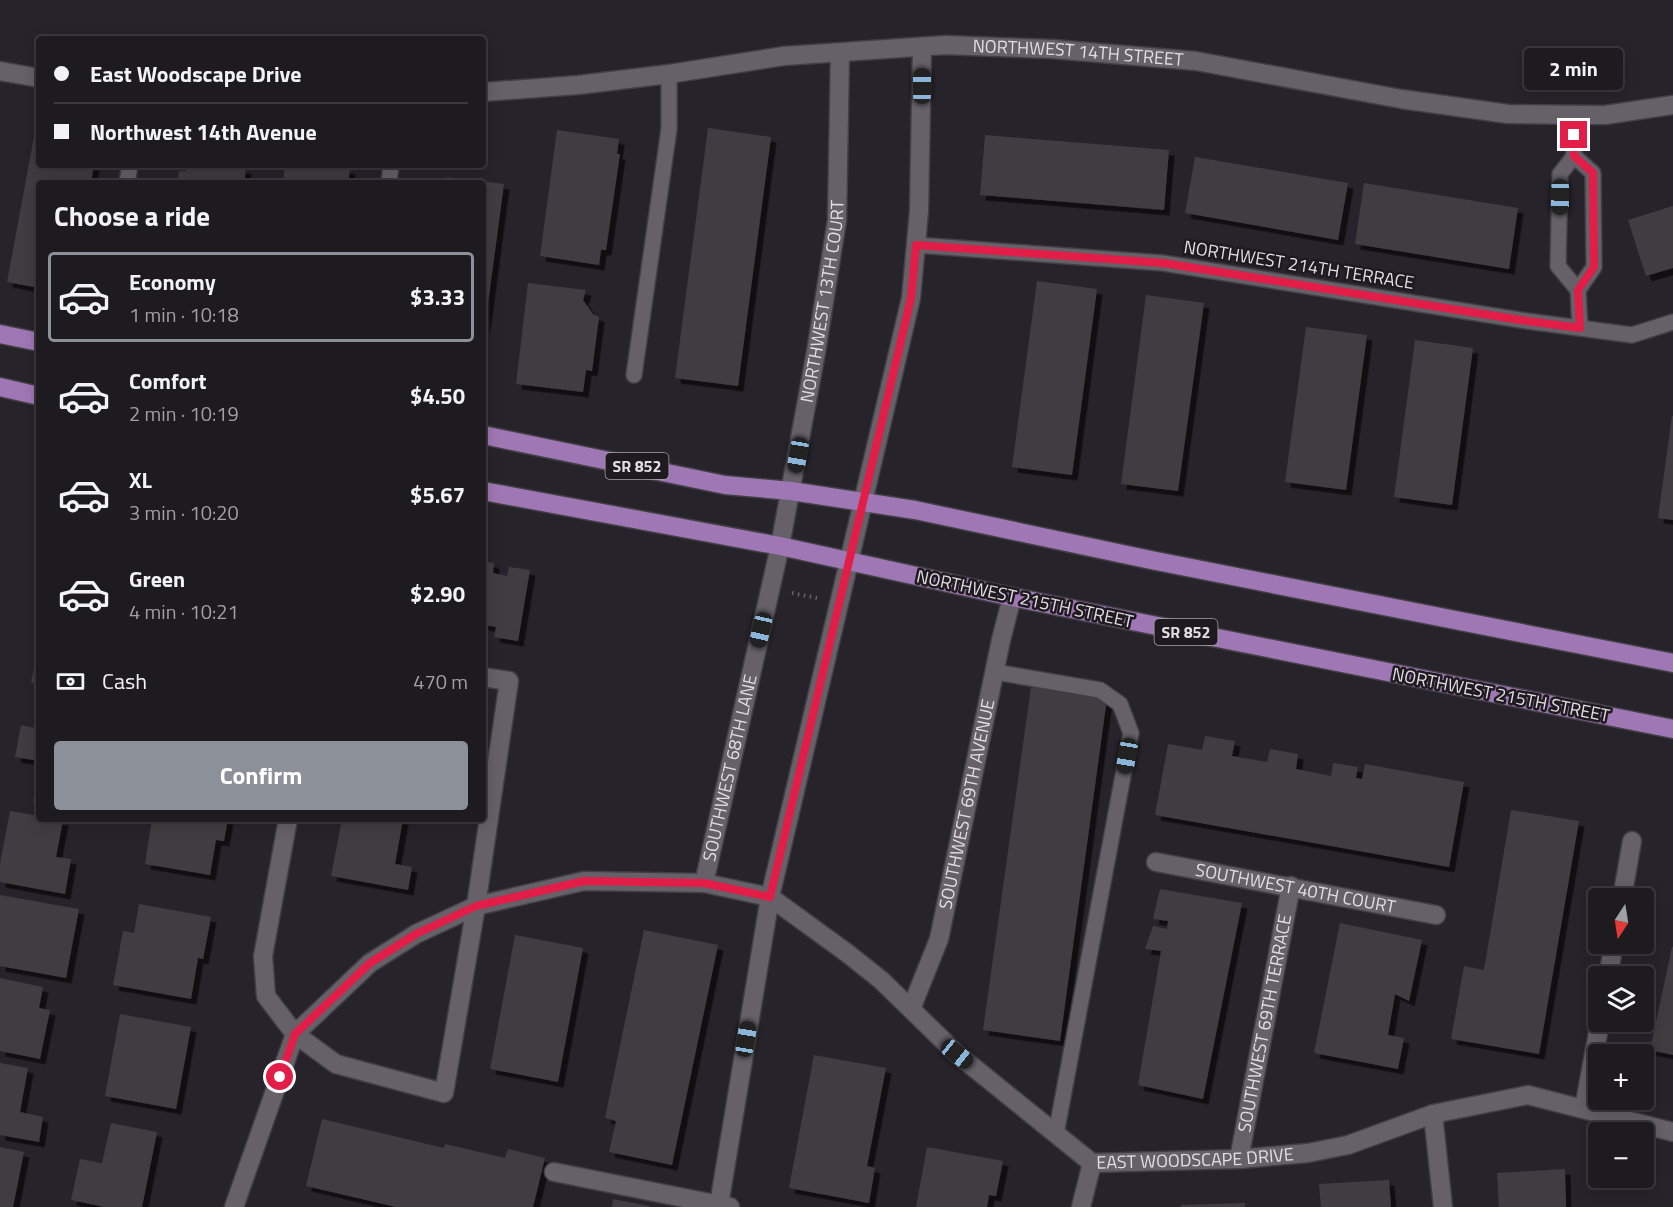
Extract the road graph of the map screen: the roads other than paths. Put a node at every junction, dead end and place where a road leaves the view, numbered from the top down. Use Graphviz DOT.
graph roads {
  1 [pos="922,47"];
  2 [pos="840,52"];
  3 [pos="0,71"];
  4 [pos="669,74"];
  5 [pos="36,77"];
  6 [pos="486,92"];
  7 [pos="1673,105"];
  8 [pos="1573,115"];
  9 [pos="1574,156"];
  10 [pos="916,245"];
  11 [pos="1578,290"];
  12 [pos="1673,322"];
  13 [pos="1580,328"];
  14 [pos="0,334"];
  15 [pos="36,341"];
  16 [pos="634,375"];
  17 [pos="0,387"];
  18 [pos="36,395"];
  19 [pos="486,436"];
  20 [pos="791,491"];
  21 [pos="486,492"];
  22 [pos="863,502"];
  23 [pos="780,546"];
  24 [pos="848,561"];
  25 [pos="1012,597"];
  26 [pos="1673,663"];
  27 [pos="995,672"];
  28 [pos="486,677"];
  29 [pos="1673,729"];
  30 [pos="287,822"];
  31 [pos="1632,841"];
  32 [pos="1156,862"];
  33 [pos="704,883"];
  34 [pos="1291,886"];
  35 [pos="1624,888"];
  36 [pos="770,897"];
  37 [pos="476,906"];
  38 [pos="1436,915"];
  39 [pos="911,1009"];
  40 [pos="1598,1032"];
  41 [pos="295,1034"];
  42 [pos="1584,1108"];
  43 [pos="1433,1114"];
  44 [pos="1673,1132"];
  45 [pos="1056,1134"];
  46 [pos="1239,1160"];
  47 [pos="1092,1163"];
  48 [pos="554,1172"];
  49 [pos="1086,1205"];
  50 [pos="724,1206"];
  51 [pos="234,1207"];
  52 [pos="1443,1207"];
  1 -- 2 [label="street, NORTHWEST 14TH STREET"];
  1 -- 8 [label="street, NORTHWEST 14TH STREET"];
  1 -- 10 [label="street"];
  2 -- 4 [label="street, NORTHWEST 14TH STREET"];
  2 -- 20 [label="street, NORTHWEST 13TH COURT"];
  3 -- 5 [label="street"];
  4 -- 6 [label="street, NORTHWEST 14TH STREET"];
  4 -- 16 [label="lane"];
  7 -- 8 [label="street, NORTHWEST 14TH STREET"];
  8 -- 9 [label="lane"];
  9 -- 11 [label="lane"];
  9 -- 11 [label="lane"];
  10 -- 13 [label="lane, NORTHWEST 214TH TERRACE"];
  10 -- 22 [label="street"];
  11 -- 13 [label="lane"];
  12 -- 13 [label="lane, NORTHWEST 214TH TERRACE"];
  14 -- 15 [label="main road"];
  17 -- 18 [label="main road"];
  19 -- 20 [label="main road, SR 852"];
  20 -- 22 [label="main road, SR 852"];
  20 -- 23 [label="street, NORTHWEST 13TH COURT"];
  21 -- 23 [label="main road, NORTHWEST 215TH STREET / SR 852"];
  22 -- 24 [label="street"];
  22 -- 26 [label="main road, SR 852"];
  23 -- 24 [label="main road, NORTHWEST 215TH STREET / SR 852"];
  23 -- 33 [label="street, SOUTHWEST 68TH LANE"];
  24 -- 25 [label="main road, NORTHWEST 215TH STREET / SR 852"];
  24 -- 36 [label="street"];
  25 -- 27 [label="street, SOUTHWEST 69TH AVENUE"];
  25 -- 29 [label="main road, NORTHWEST 215TH STREET / SR 852"];
  27 -- 39 [label="street, SOUTHWEST 69TH AVENUE"];
  27 -- 45 [label="lane"];
  28 -- 37 [label="street"];
  30 -- 41 [label="street"];
  31 -- 35 [label="street"];
  32 -- 34 [label="street, SOUTHWEST 40TH COURT"];
  33 -- 36 [label="street, EAST WOODSCAPE DRIVE"];
  33 -- 37 [label="street, EAST WOODSCAPE DRIVE"];
  34 -- 38 [label="street, SOUTHWEST 40TH COURT"];
  34 -- 46 [label="street, SOUTHWEST 69TH TERRACE"];
  36 -- 39 [label="street, EAST WOODSCAPE DRIVE"];
  36 -- 50 [label="street"];
  37 -- 41 [label="street, EAST WOODSCAPE DRIVE"];
  37 -- 41 [label="street"];
  39 -- 45 [label="street, EAST WOODSCAPE DRIVE"];
  40 -- 42 [label="street"];
  41 -- 51 [label="street, EAST WOODSCAPE DRIVE"];
  42 -- 43 [label="street, EAST WOODSCAPE DRIVE"];
  42 -- 44 [label="street, EAST WOODSCAPE DRIVE"];
  43 -- 46 [label="street, EAST WOODSCAPE DRIVE"];
  43 -- 52 [label="street"];
  45 -- 47 [label="street, EAST WOODSCAPE DRIVE"];
  46 -- 47 [label="street, EAST WOODSCAPE DRIVE"];
  47 -- 49 [label="street"];
  48 -- 50 [label="street"];
}
